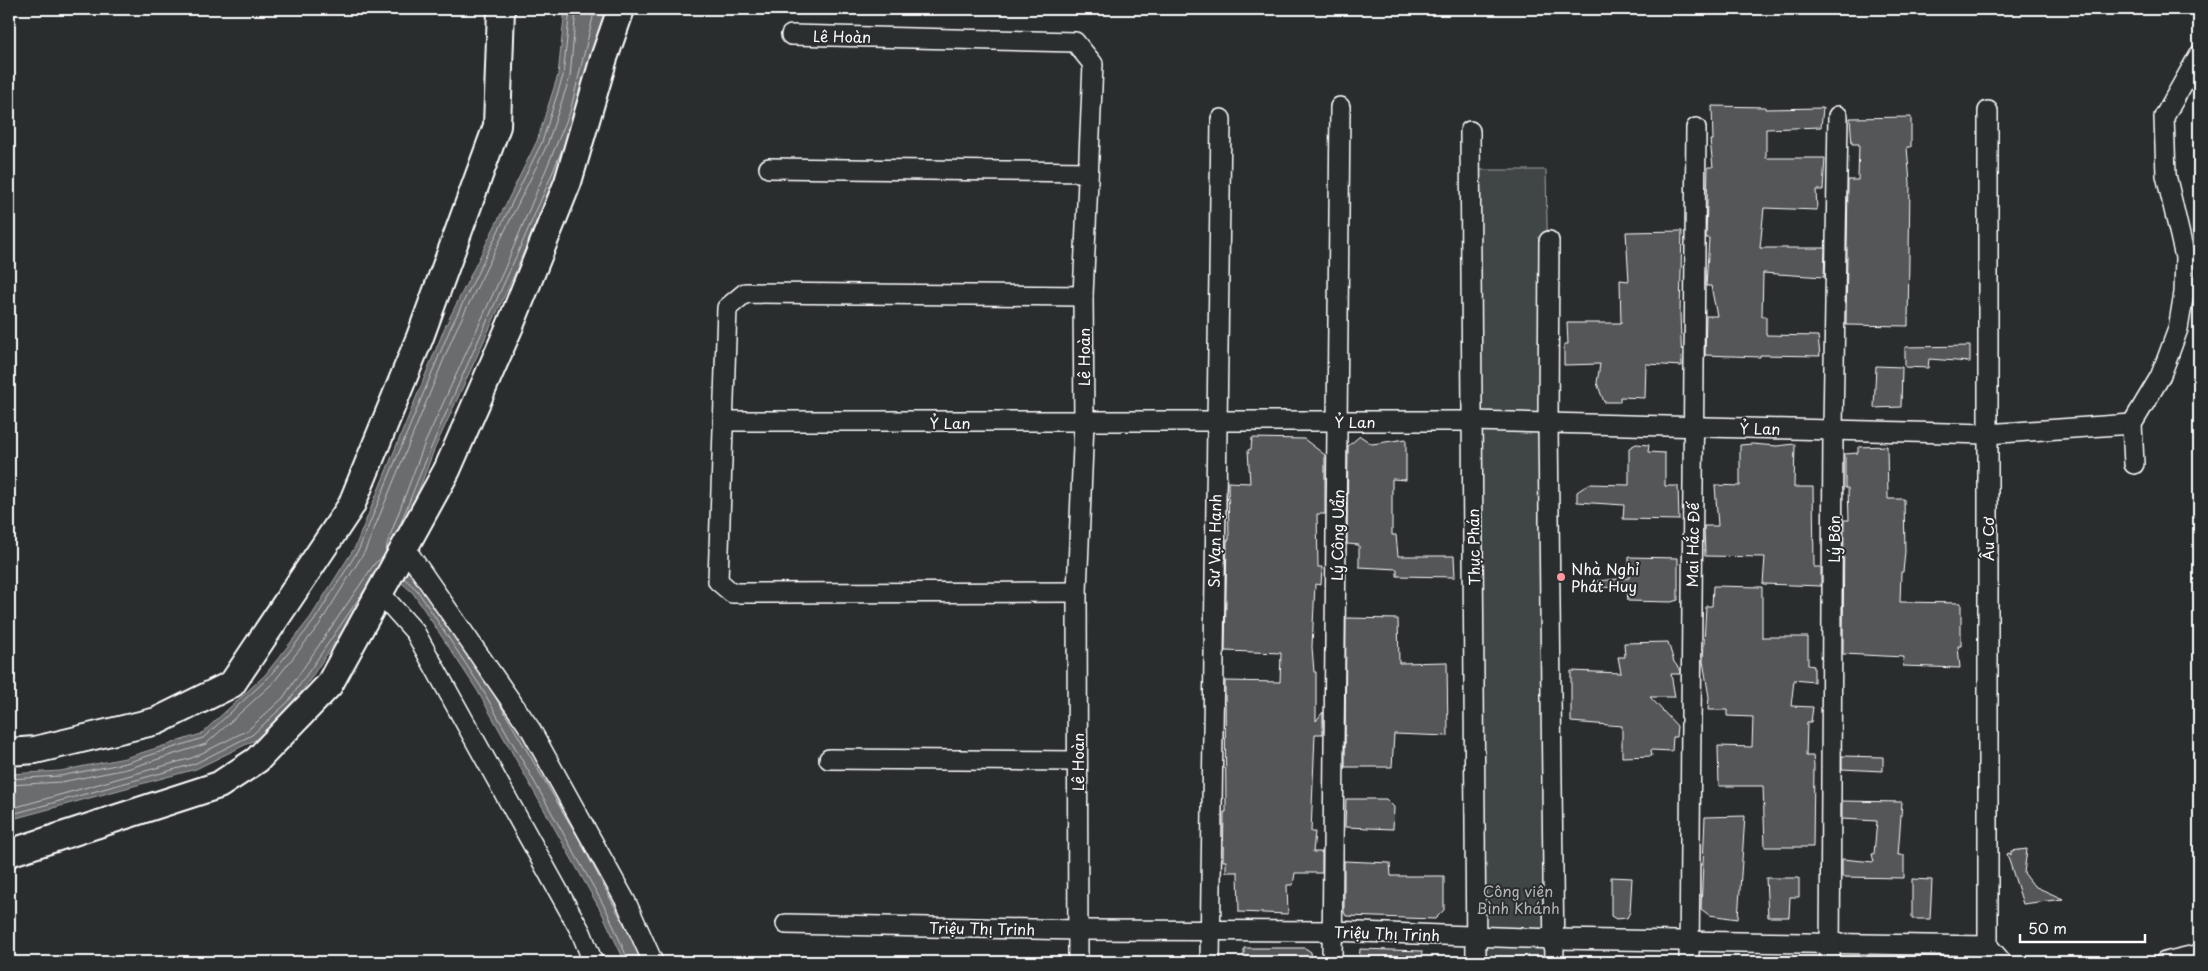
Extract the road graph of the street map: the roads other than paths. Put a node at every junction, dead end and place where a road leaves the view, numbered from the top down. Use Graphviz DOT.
graph roads {
  1 [pos="501,9"];
  2 [pos="620,9"];
  3 [pos="791,35"];
  4 [pos="2199,55"];
  5 [pos="1340,108"];
  6 [pos="1988,111"];
  7 [pos="1838,116"];
  8 [pos="1221,119"];
  9 [pos="1696,128"];
  10 [pos="1470,131"];
  11 [pos="769,168"];
  12 [pos="1087,172"];
  13 [pos="1549,241"];
  14 [pos="1083,296"];
  15 [pos="1216,420"];
  16 [pos="723,421"];
  17 [pos="1338,421"];
  18 [pos="1472,421"];
  19 [pos="1084,422"];
  20 [pos="1548,424"];
  21 [pos="2132,424"];
  22 [pos="1694,427"];
  23 [pos="1833,429"];
  24 [pos="1987,434"];
  25 [pos="2134,464"];
  26 [pos="404,549"];
  27 [pos="384,587"];
  28 [pos="1077,592"];
  29 [pos="9,752"];
  30 [pos="829,759"];
  31 [pos="1077,761"];
  32 [pos="9,852"];
  33 [pos="786,924"];
  34 [pos="1078,930"];
  35 [pos="1210,931"];
  36 [pos="1332,931"];
  37 [pos="1476,936"];
  38 [pos="1555,939"];
  39 [pos="1689,940"];
  40 [pos="1988,946"];
  41 [pos="1830,953"];
  42 [pos="2199,954"];
  43 [pos="593,962"];
  44 [pos="653,962"];
  45 [pos="1078,962"];
  46 [pos="1210,962"];
  47 [pos="1332,962"];
  48 [pos="1476,962"];
  49 [pos="1554,962"];
  50 [pos="1689,962"];
  51 [pos="2002,962"];
  52 [pos="2165,962"];
  1 -- 29 [label="street"];
  2 -- 26 [label="street"];
  3 -- 12 [label="street, Lê Hoàn"];
  4 -- 21 [label="street"];
  5 -- 17 [label="street, Lý Công Uẩn"];
  6 -- 24 [label="street, Âu Cơ"];
  7 -- 23 [label="street, Lý Bôn"];
  8 -- 15 [label="street, Sư Vạn Hạnh"];
  9 -- 22 [label="street, Mai Hắc Đế"];
  10 -- 18 [label="street, Thục Phán"];
  11 -- 12 [label="street"];
  12 -- 14 [label="street, Lê Hoàn"];
  13 -- 20 [label="street"];
  14 -- 16 [label="street"];
  14 -- 19 [label="street, Lê Hoàn"];
  15 -- 17 [label="street, Ỷ Lan"];
  15 -- 19 [label="street, Ỷ Lan"];
  15 -- 35 [label="street, Sư Vạn Hạnh"];
  16 -- 19 [label="street, Ỷ Lan"];
  16 -- 28 [label="street"];
  17 -- 18 [label="street, Ỷ Lan"];
  17 -- 36 [label="street, Lý Công Uẩn"];
  18 -- 20 [label="street, Ỷ Lan"];
  18 -- 37 [label="street, Thục Phán"];
  19 -- 28 [label="street, Lê Hoàn"];
  20 -- 22 [label="street, Ỷ Lan"];
  20 -- 38 [label="street"];
  21 -- 24 [label="street, Ỷ Lan"];
  21 -- 25 [label="street"];
  22 -- 23 [label="street, Ỷ Lan"];
  22 -- 39 [label="street, Mai Hắc Đế"];
  23 -- 24 [label="street, Ỷ Lan"];
  23 -- 41 [label="street, Lý Bôn"];
  24 -- 40 [label="street, Âu Cơ"];
  26 -- 27 [label="street"];
  26 -- 44 [label="street"];
  27 -- 32 [label="street"];
  27 -- 43 [label="street"];
  28 -- 31 [label="street, Lê Hoàn"];
  30 -- 31 [label="street"];
  31 -- 34 [label="street, Lê Hoàn"];
  33 -- 34 [label="street, Triệu Thị Trinh"];
  34 -- 35 [label="street, Triệu Thị Trinh"];
  34 -- 45 [label="street, Lê Hoàn"];
  35 -- 36 [label="street, Triệu Thị Trinh"];
  35 -- 46 [label="street, Sư Vạn Hạnh"];
  36 -- 37 [label="street, Triệu Thị Trinh"];
  36 -- 47 [label="street, Lý Công Uẩn"];
  37 -- 38 [label="street, Triệu Thị Trinh"];
  37 -- 48 [label="street, Thục Phán"];
  38 -- 39 [label="street, Triệu Thị Trinh"];
  38 -- 49 [label="street"];
  39 -- 41 [label="street, Triệu Thị Trinh"];
  39 -- 50 [label="street, Mai Hắc Đế"];
  40 -- 41 [label="street, Triệu Thị Trinh"];
  40 -- 51 [label="street"];
  42 -- 52 [label="street"];
}
